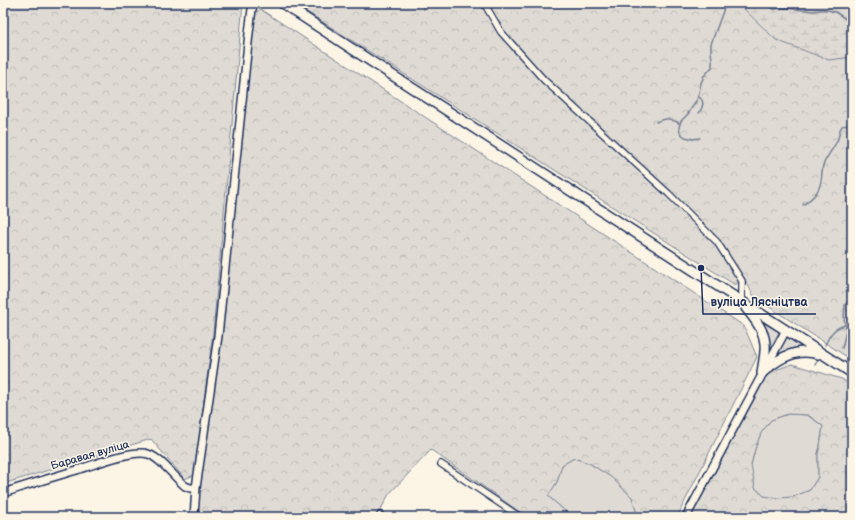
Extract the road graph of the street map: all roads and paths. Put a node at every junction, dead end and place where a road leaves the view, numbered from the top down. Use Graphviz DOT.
graph roads {
  1 [pos="255,3"];
  2 [pos="282,3"];
  3 [pos="484,3"];
  4 [pos="742,302"];
  5 [pos="786,330"];
  6 [pos="825,356"];
  7 [pos="762,373"];
  8 [pos="852,373"];
  9 [pos="440,464"];
  10 [pos="196,488"];
  11 [pos="3,493"];
  12 [pos="194,517"];
  13 [pos="520,517"];
  14 [pos="686,517"];
  1 -- 10 [label="street"];
  2 -- 4 [label="main road"];
  3 -- 4 [label="street"];
  4 -- 5 [label="main road"];
  4 -- 7 [label="main road"];
  5 -- 6 [label="main road"];
  5 -- 7 [label="street"];
  6 -- 7 [label="main road"];
  6 -- 8 [label="main road"];
  7 -- 14 [label="street"];
  9 -- 13 [label="street"];
  10 -- 11 [label="street, Баравая вуліца"];
  10 -- 12 [label="street"];
}
